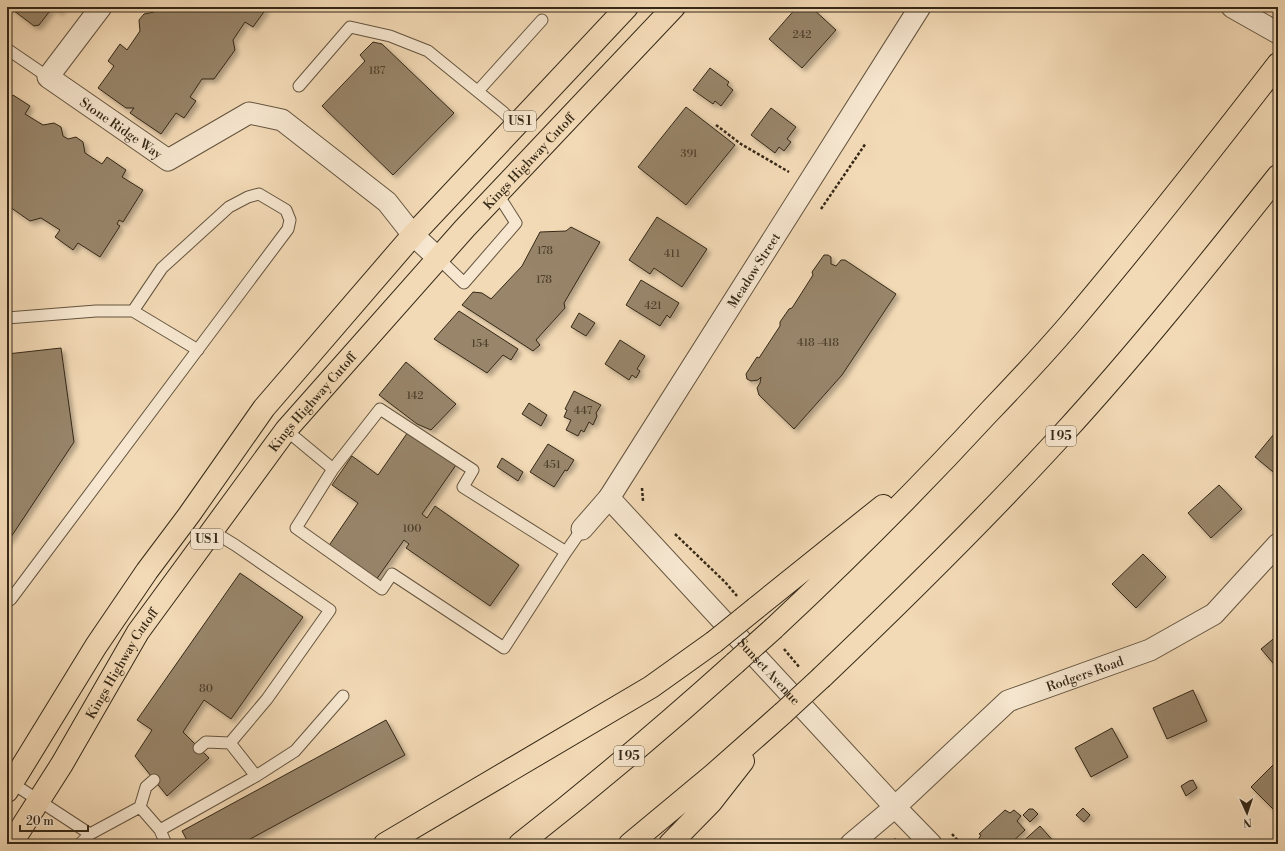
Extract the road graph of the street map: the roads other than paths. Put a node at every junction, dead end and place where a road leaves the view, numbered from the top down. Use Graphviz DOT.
graph roads {
  1 [pos="101,7"];
  2 [pos="627,7"];
  3 [pos="674,7"];
  4 [pos="920,7"];
  5 [pos="1232,7"];
  6 [pos="542,20"];
  7 [pos="1278,33"];
  8 [pos="7,49"];
  9 [pos="1277,65"];
  10 [pos="48,77"];
  11 [pos="298,86"];
  12 [pos="478,91"];
  13 [pos="516,125"];
  14 [pos="1278,176"];
  15 [pos="497,193"];
  16 [pos="413,235"];
  17 [pos="438,258"];
  18 [pos="133,311"];
  19 [pos="7,318"];
  20 [pos="198,350"];
  21 [pos="286,430"];
  22 [pos="958,446"];
  23 [pos="333,469"];
  24 [pos="609,498"];
  25 [pos="189,515"];
  26 [pos="582,529"];
  27 [pos="212,531"];
  28 [pos="1278,544"];
  29 [pos="566,552"];
  30 [pos="7,602"];
  31 [pos="343,696"];
  32 [pos="783,713"];
  33 [pos="230,743"];
  34 [pos="199,748"];
  35 [pos="256,776"];
  36 [pos="154,780"];
  37 [pos="9,787"];
  38 [pos="39,801"];
  39 [pos="140,807"];
  40 [pos="895,807"];
  41 [pos="160,830"];
  42 [pos="90,834"];
  43 [pos="11,844"];
  44 [pos="80,844"];
  45 [pos="166,844"];
  46 [pos="385,844"];
  47 [pos="520,844"];
  48 [pos="630,844"];
  49 [pos="670,844"];
  50 [pos="851,844"];
  51 [pos="931,844"];
  1 -- 10 [label="street"];
  2 -- 13 [label="main road, US 1"];
  3 -- 15 [label="main road, Kings Highway Cutoff / US 1"];
  4 -- 24 [label="street, Meadow Street"];
  5 -- 7 [label="street"];
  6 -- 12 [label="lane"];
  8 -- 10 [label="lane"];
  9 -- 22 [label="main road, I 95"];
  10 -- 16 [label="street, Stone Ridge Way"];
  11 -- 12 [label="lane"];
  12 -- 13 [label="lane"];
  13 -- 16 [label="main road, US 1"];
  14 -- 32 [label="main road, I 95, bridge"];
  15 -- 17 [label="main road, Kings Highway Cutoff / US 1"];
  15 -- 17 [label="lane"];
  16 -- 17 [label="street, Stone Ridge Way"];
  16 -- 25 [label="main road, US 1"];
  17 -- 21 [label="main road, Kings Highway Cutoff / US 1"];
  18 -- 19 [label="lane"];
  18 -- 20 [label="lane"];
  18 -- 20 [label="lane"];
  20 -- 30 [label="lane"];
  21 -- 23 [label="lane"];
  21 -- 27 [label="main road, Kings Highway Cutoff / US 1"];
  22 -- 46 [label="main road, bridge"];
  22 -- 47 [label="main road, I 95, bridge"];
  23 -- 29 [label="lane"];
  23 -- 29 [label="lane"];
  24 -- 26 [label="street, Meadow Street"];
  24 -- 40 [label="street, Sunset Avenue"];
  25 -- 27 [label="main road"];
  25 -- 37 [label="main road, US 1"];
  26 -- 29 [label="lane"];
  27 -- 33 [label="lane"];
  27 -- 38 [label="main road, Kings Highway Cutoff / US 1"];
  28 -- 40 [label="street, Rodgers Road"];
  31 -- 35 [label="lane"];
  32 -- 48 [label="main road, I 95"];
  32 -- 49 [label="main road"];
  33 -- 34 [label="lane"];
  33 -- 35 [label="lane"];
  35 -- 41 [label="lane"];
  36 -- 39 [label="lane"];
  37 -- 38 [label="lane"];
  38 -- 42 [label="lane"];
  38 -- 43 [label="main road, Kings Highway Cutoff / US 1"];
  39 -- 41 [label="lane"];
  39 -- 42 [label="lane"];
  40 -- 50 [label="street, Rodgers Road"];
  40 -- 51 [label="street, Sunset Avenue"];
  41 -- 45 [label="lane"];
  42 -- 44 [label="lane"];
}
